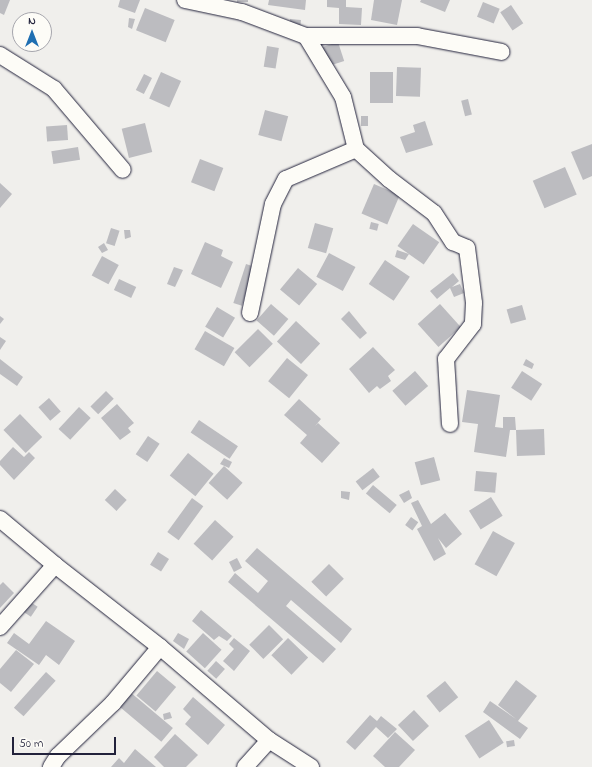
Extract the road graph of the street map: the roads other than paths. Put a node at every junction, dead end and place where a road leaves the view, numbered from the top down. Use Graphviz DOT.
graph roads {
  1 [pos="185,0"];
  2 [pos="306,36"];
  3 [pos="502,52"];
  4 [pos="0,55"];
  5 [pos="356,149"];
  6 [pos="123,170"];
  7 [pos="250,312"];
  8 [pos="450,424"];
  9 [pos="0,519"];
  10 [pos="55,565"];
  11 [pos="0,627"];
  12 [pos="160,647"];
  13 [pos="269,740"];
  14 [pos="51,767"];
  15 [pos="245,767"];
  16 [pos="312,767"];
  1 -- 2 [label="street"];
  2 -- 3 [label="street"];
  2 -- 5 [label="street"];
  4 -- 6 [label="street"];
  5 -- 7 [label="street"];
  5 -- 8 [label="street"];
  9 -- 10 [label="street"];
  10 -- 11 [label="street"];
  10 -- 12 [label="street"];
  12 -- 13 [label="street"];
  12 -- 14 [label="street"];
  13 -- 15 [label="street"];
  13 -- 16 [label="street"];
}
